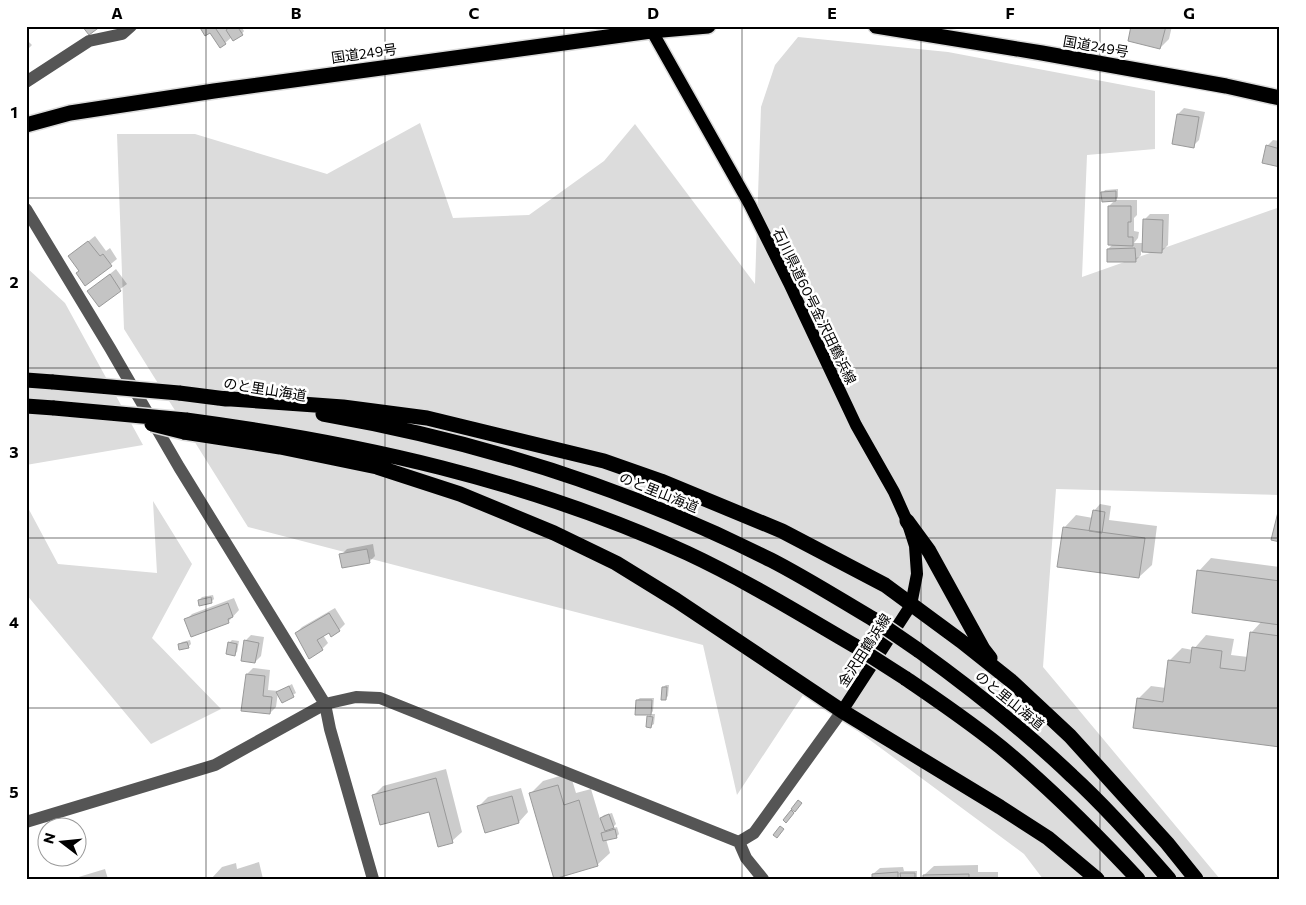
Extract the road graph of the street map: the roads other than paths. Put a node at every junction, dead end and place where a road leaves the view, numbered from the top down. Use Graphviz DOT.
graph roads {
  1 [pos="131,26"];
  2 [pos="708,26"];
  3 [pos="876,26"];
  4 [pos="650,28"];
  5 [pos="26,82"];
  6 [pos="1280,98"];
  7 [pos="26,125"];
  8 [pos="26,209"];
  9 [pos="26,380"];
  10 [pos="217,398"];
  11 [pos="26,406"];
  12 [pos="185,426"];
  13 [pos="907,521"];
  14 [pos="911,605"];
  15 [pos="1001,673"];
  16 [pos="325,704"];
  17 [pos="842,711"];
  18 [pos="26,822"];
  19 [pos="739,842"];
  20 [pos="373,879"];
  21 [pos="763,879"];
  22 [pos="1097,879"];
  23 [pos="1138,879"];
  24 [pos="1169,879"];
  25 [pos="1196,879"];
  1 -- 5 [label="street"];
  2 -- 4 [label="highway, 国道249号"];
  3 -- 6 [label="highway, 国道249号"];
  4 -- 7 [label="highway, 国道249号"];
  4 -- 13 [label="main road, 石川県道60号金沢田鶴浜線"];
  8 -- 16 [label="street"];
  9 -- 10 [label="highway, のと里山海道, bridge"];
  10 -- 14 [label="highway"];
  10 -- 24 [label="highway, のと里山海道, bridge"];
  11 -- 12 [label="highway, bridge"];
  12 -- 17 [label="highway"];
  12 -- 23 [label="highway, bridge"];
  13 -- 14 [label="main road, 石川県道60号金沢田鶴浜線"];
  13 -- 15 [label="highway"];
  14 -- 15 [label="highway"];
  14 -- 17 [label="main road, 金沢田鶴浜線"];
  15 -- 25 [label="highway"];
  16 -- 18 [label="street"];
  16 -- 19 [label="street"];
  16 -- 20 [label="street"];
  17 -- 19 [label="street"];
  17 -- 22 [label="highway"];
  19 -- 21 [label="street"];
}
